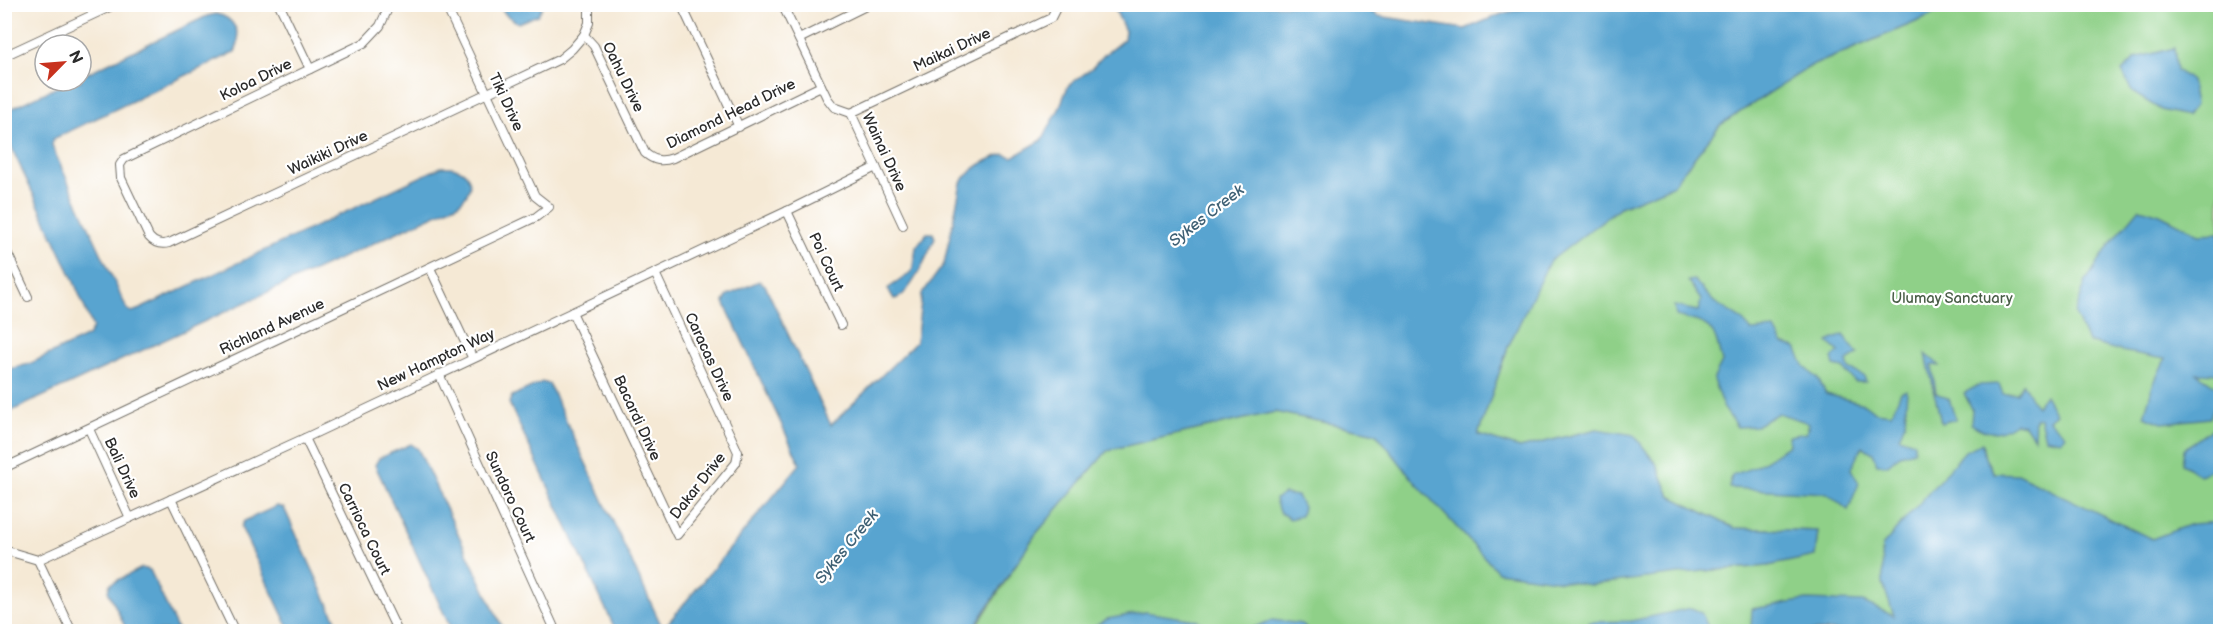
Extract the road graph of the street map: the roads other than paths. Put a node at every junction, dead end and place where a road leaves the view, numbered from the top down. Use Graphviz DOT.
graph roads {
  1 [pos="116,4"];
  2 [pos="279,4"];
  3 [pos="390,4"];
  4 [pos="444,4"];
  5 [pos="589,4"];
  6 [pos="681,4"];
  7 [pos="782,4"];
  8 [pos="870,4"];
  9 [pos="1058,5"];
  10 [pos="584,35"];
  11 [pos="799,39"];
  12 [pos="4,56"];
  13 [pos="310,69"];
  14 [pos="821,86"];
  15 [pos="486,93"];
  16 [pos="851,112"];
  17 [pos="739,127"];
  18 [pos="652,159"];
  19 [pos="120,165"];
  20 [pos="876,167"];
  21 [pos="549,207"];
  22 [pos="787,211"];
  23 [pos="903,225"];
  24 [pos="4,246"];
  25 [pos="430,268"];
  26 [pos="655,273"];
  27 [pos="28,297"];
  28 [pos="572,312"];
  29 [pos="841,325"];
  30 [pos="472,357"];
  31 [pos="439,374"];
  32 [pos="89,429"];
  33 [pos="305,438"];
  34 [pos="738,452"];
  35 [pos="4,468"];
  36 [pos="171,499"];
  37 [pos="130,518"];
  38 [pos="677,535"];
  39 [pos="4,550"];
  40 [pos="38,560"];
  41 [pos="72,632"];
  42 [pos="235,632"];
  43 [pos="398,632"];
  44 [pos="556,632"];
  1 -- 12 [label="street"];
  2 -- 13 [label="street"];
  3 -- 13 [label="street, Koloa Drive"];
  4 -- 15 [label="street, Tiki Drive"];
  5 -- 10 [label="street, Oahu Drive"];
  6 -- 17 [label="street"];
  7 -- 11 [label="street, Wainai Drive"];
  8 -- 11 [label="street"];
  9 -- 16 [label="street, Maikai Drive"];
  10 -- 15 [label="street, Waikiki Drive"];
  10 -- 18 [label="street, Oahu Drive"];
  11 -- 14 [label="street, Wainai Drive"];
  13 -- 19 [label="street, Koloa Drive"];
  14 -- 16 [label="street, Wainai Drive"];
  14 -- 17 [label="street, Diamond Head Drive"];
  15 -- 19 [label="street, Waikiki Drive"];
  15 -- 21 [label="street, Tiki Drive"];
  16 -- 20 [label="street, Wainai Drive"];
  17 -- 18 [label="street, Diamond Head Drive"];
  20 -- 22 [label="street, New Hampton Way"];
  20 -- 23 [label="street, Wainai Drive"];
  21 -- 25 [label="street, Richland Avenue"];
  22 -- 26 [label="street, New Hampton Way"];
  22 -- 29 [label="street, Poi Court"];
  24 -- 27 [label="street"];
  25 -- 30 [label="street"];
  25 -- 32 [label="street, Richland Avenue"];
  26 -- 28 [label="street, New Hampton Way"];
  26 -- 34 [label="street, Caracas Drive"];
  28 -- 30 [label="street, New Hampton Way"];
  28 -- 38 [label="street, Bacardi Drive"];
  30 -- 31 [label="street, New Hampton Way"];
  31 -- 33 [label="street, New Hampton Way"];
  31 -- 44 [label="street, Sundoro Court"];
  32 -- 35 [label="street, Richland Avenue"];
  32 -- 37 [label="street, Bali Drive"];
  33 -- 36 [label="street, New Hampton Way"];
  33 -- 43 [label="street, Carrioca Court"];
  34 -- 38 [label="street, Dakar Drive"];
  36 -- 37 [label="street, New Hampton Way"];
  36 -- 42 [label="street"];
  37 -- 40 [label="street, New Hampton Way"];
  39 -- 40 [label="street"];
  40 -- 41 [label="street"];
}
